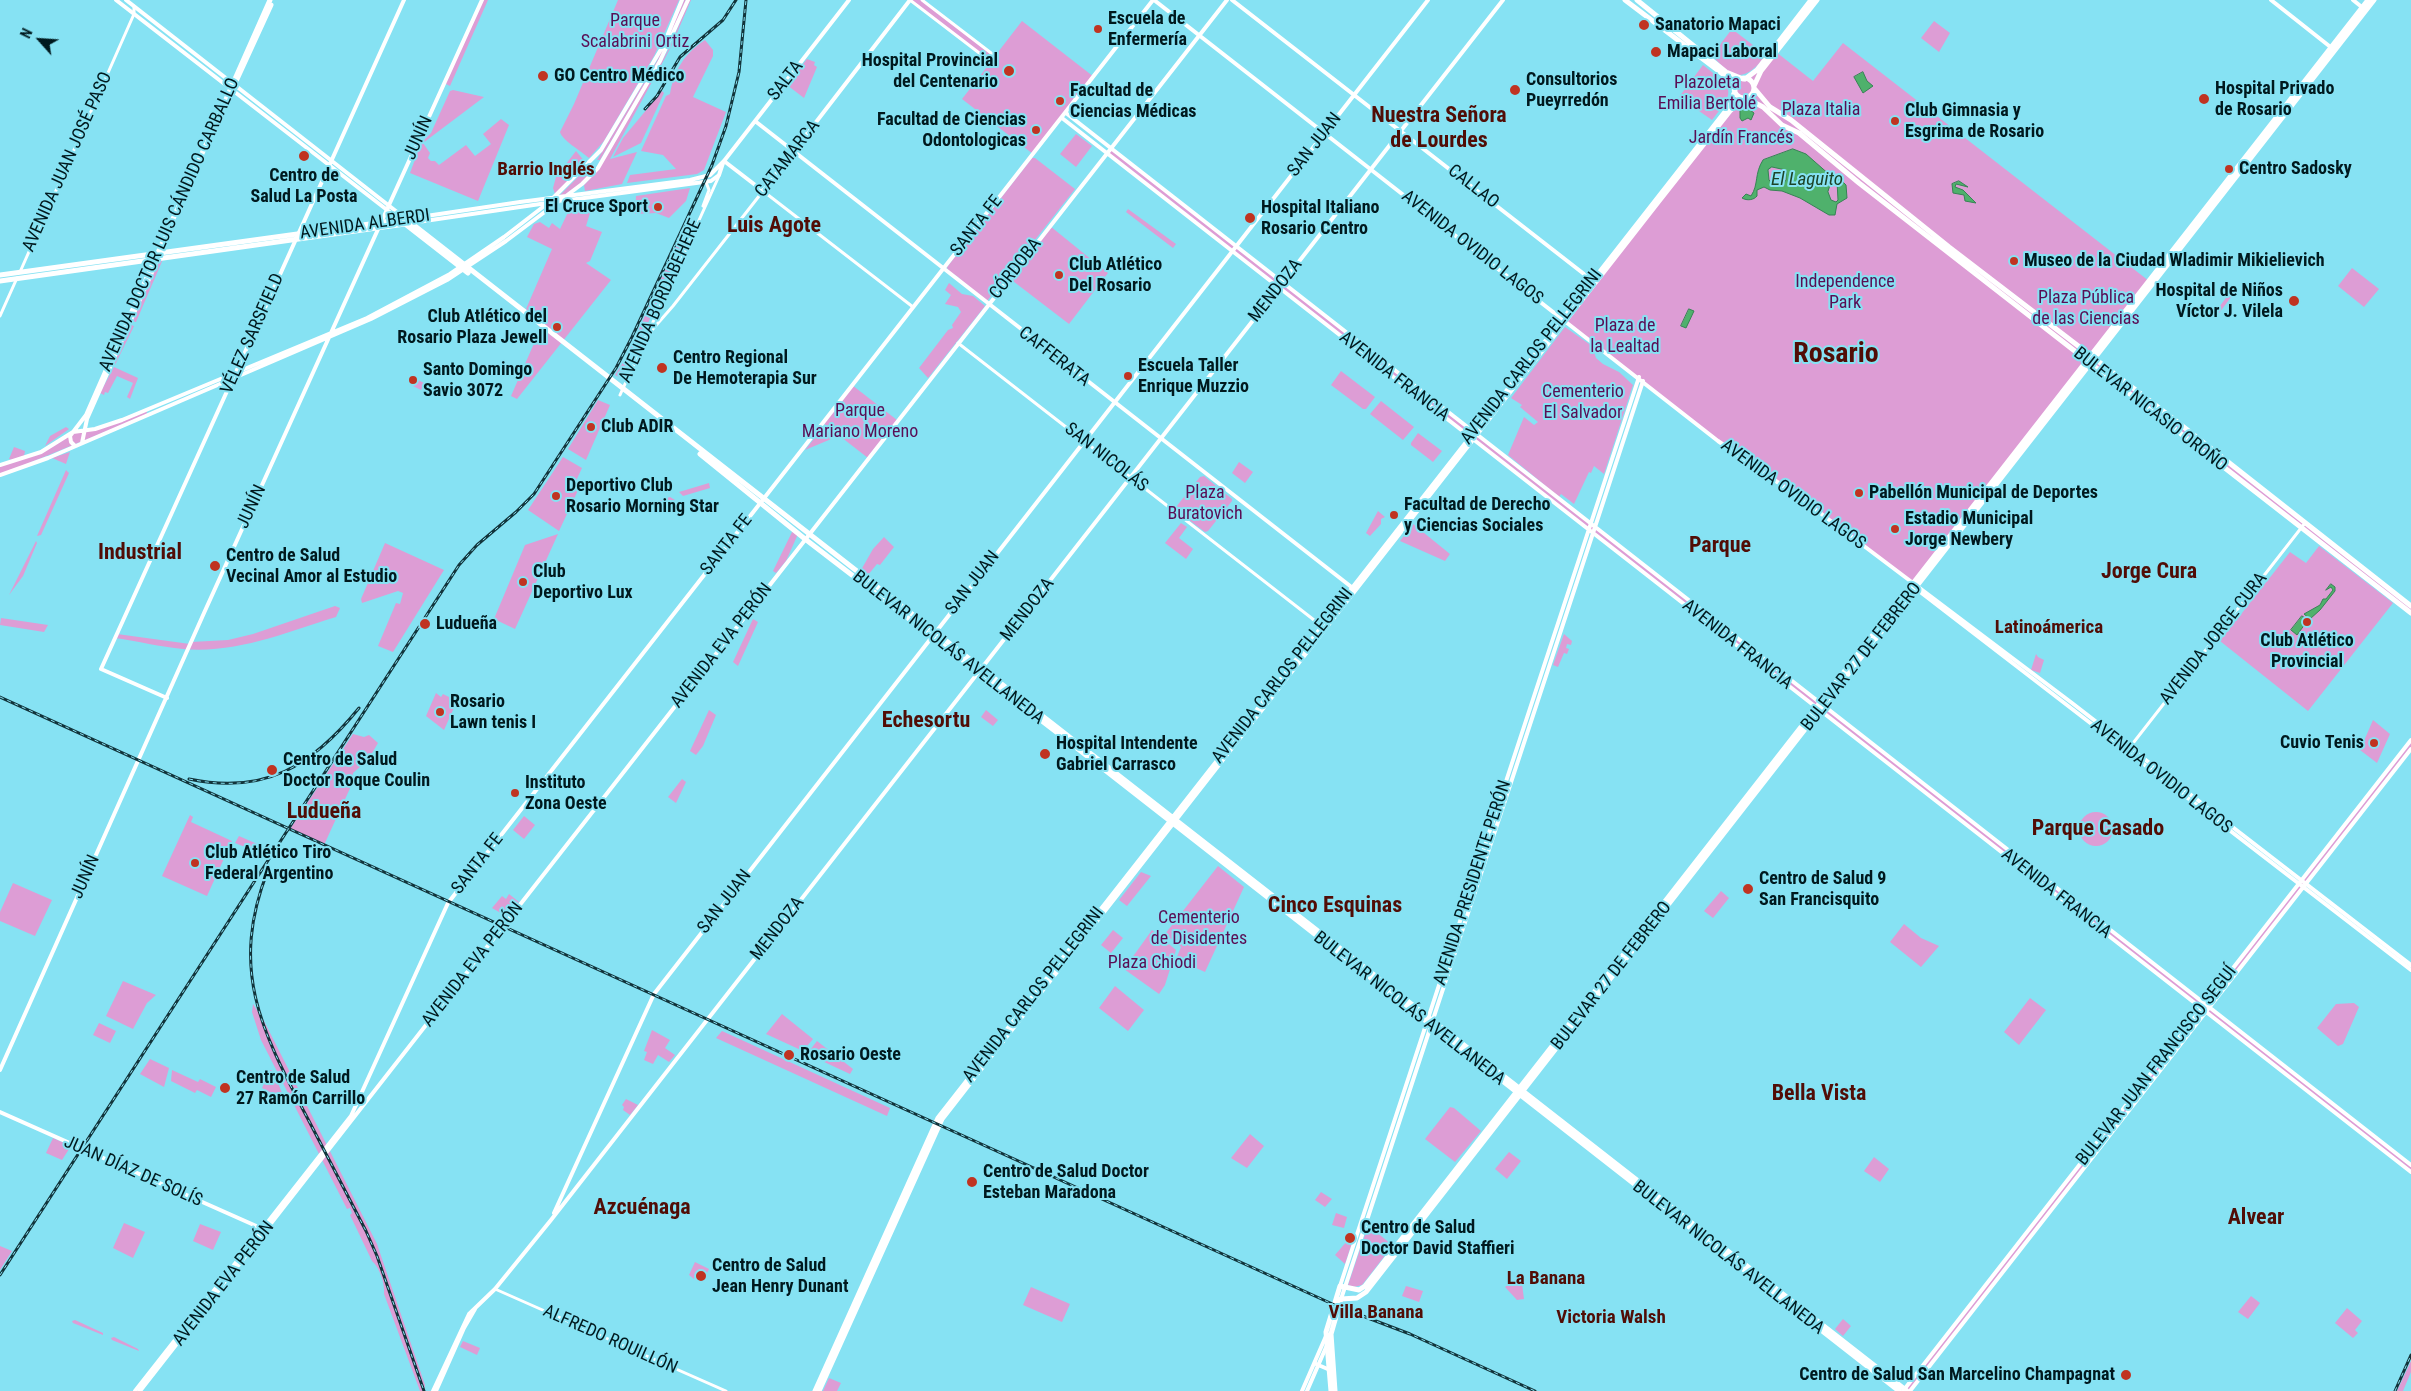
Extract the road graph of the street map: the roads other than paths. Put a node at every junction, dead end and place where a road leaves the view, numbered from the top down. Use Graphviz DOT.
graph roads {
  1 [pos="116,0"];
  2 [pos="126,0"];
  3 [pos="271,0"];
  4 [pos="404,0"];
  5 [pos="482,0"];
  6 [pos="682,0"];
  7 [pos="688,0"];
  8 [pos="849,0"];
  9 [pos="910,0"];
  10 [pos="922,0"];
  11 [pos="1154,0"];
  12 [pos="1227,0"];
  13 [pos="1232,0"];
  14 [pos="1428,0"];
  15 [pos="1503,0"];
  16 [pos="1625,0"];
  17 [pos="1637,0"];
  18 [pos="1811,0"];
  19 [pos="1817,0"];
  20 [pos="2271,0"];
  21 [pos="2353,0"];
  22 [pos="2368,0"];
  23 [pos="2374,0"];
  24 [pos="134,6"];
  25 [pos="2364,9"];
  26 [pos="134,14"];
  27 [pos="1199,35"];
  28 [pos="2333,49"];
  29 [pos="995,56"];
  30 [pos="990,62"];
  31 [pos="1744,79"];
  32 [pos="232,86"];
  33 [pos="1754,87"];
  34 [pos="1735,90"];
  35 [pos="1354,95"];
  36 [pos="1745,98"];
  37 [pos="1066,113"];
  38 [pos="1062,118"];
  39 [pos="755,121"];
  40 [pos="1795,124"];
  41 [pos="1785,126"];
  42 [pos="1400,131"];
  43 [pos="1324,133"];
  44 [pos="1111,148"];
  45 [pos="794,152"];
  46 [pos="1107,153"];
  47 [pos="724,161"];
  48 [pos="330,163"];
  49 [pos="1371,169"];
  50 [pos="719,176"];
  51 [pos="706,182"];
  52 [pos="582,184"];
  53 [pos="763,191"];
  54 [pos="587,195"];
  55 [pos="564,198"];
  56 [pos="552,199"];
  57 [pos="559,202"];
  58 [pos="548,203"];
  59 [pos="703,207"];
  60 [pos="388,208"];
  61 [pos="405,221"];
  62 [pos="380,225"];
  63 [pos="297,236"];
  64 [pos="1236,245"];
  65 [pos="1232,250"];
  66 [pos="158,256"];
  67 [pos="455,263"];
  68 [pos="464,268"];
  69 [pos="943,270"];
  70 [pos="20,272"];
  71 [pos="450,274"];
  72 [pos="0,275"];
  73 [pos="17,278"];
  74 [pos="0,281"];
  75 [pos="1593,281"];
  76 [pos="1283,282"];
  77 [pos="1279,287"];
  78 [pos="988,305"];
  79 [pos="913,307"];
  80 [pos="0,316"];
  81 [pos="1564,320"];
  82 [pos="332,332"];
  83 [pos="329,338"];
  84 [pos="645,338"];
  85 [pos="958,343"];
  86 [pos="2091,360"];
  87 [pos="234,375"];
  88 [pos="1639,377"];
  89 [pos="1644,381"];
  90 [pos="620,395"];
  91 [pos="1114,402"];
  92 [pos="85,430"];
  93 [pos="78,431"];
  94 [pos="73,432"];
  95 [pos="1476,433"];
  96 [pos="84,437"];
  97 [pos="1471,438"];
  98 [pos="1161,439"];
  99 [pos="1084,441"];
  100 [pos="78,445"];
  101 [pos="699,451"];
  102 [pos="14,461"];
  103 [pos="0,465"];
  104 [pos="15,470"];
  105 [pos="0,475"];
  106 [pos="1131,478"];
  107 [pos="1533,479"];
  108 [pos="1529,483"];
  109 [pos="762,501"];
  110 [pos="1572,509"];
  111 [pos="1568,513"];
  112 [pos="1593,524"];
  113 [pos="2303,526"];
  114 [pos="1591,531"];
  115 [pos="807,537"];
  116 [pos="1915,586"];
  117 [pos="1354,589"];
  118 [pos="2411,606"];
  119 [pos="2411,613"];
  120 [pos="1323,628"];
  121 [pos="934,634"];
  122 [pos="981,671"];
  123 [pos="167,698"];
  124 [pos="1820,706"];
  125 [pos="2411,740"];
  126 [pos="2129,749"];
  127 [pos="2411,750"];
  128 [pos="1173,820"];
  129 [pos="2301,882"];
  130 [pos="2305,886"];
  131 [pos="2411,965"];
  132 [pos="2411,970"];
  133 [pos="2206,1004"];
  134 [pos="2210,1007"];
  135 [pos="2202,1008"];
  136 [pos="2206,1012"];
  137 [pos="1430,1022"];
  138 [pos="0,1070"];
  139 [pos="1519,1092"];
  140 [pos="0,1112"];
  141 [pos="348,1120"];
  142 [pos="2411,1165"];
  143 [pos="2411,1172"];
  144 [pos="551,1220"];
  145 [pos="264,1230"];
  146 [pos="1343,1287"];
  147 [pos="495,1289"];
  148 [pos="1341,1299"];
  149 [pos="1329,1335"];
  150 [pos="1327,1344"];
  151 [pos="1316,1364"];
  152 [pos="1331,1371"];
  153 [pos="135,1391"];
  154 [pos="140,1391"];
  155 [pos="434,1391"];
  156 [pos="726,1391"];
  157 [pos="815,1391"];
  158 [pos="819,1391"];
  159 [pos="1302,1391"];
  160 [pos="1306,1391"];
  161 [pos="1331,1391"];
  162 [pos="1335,1391"];
  163 [pos="1905,1391"];
  1 -- 26 [label="main road"];
  2 -- 24 [label="main road"];
  3 -- 32 [label="main road, AVENIDA DOCTOR LUIS CÁNDIDO CARBALLO"];
  4 -- 48 [label="main road, VÉLEZ SARSFIELD"];
  5 -- 60 [label="main road, JUNÍN"];
  6 -- 56 [label="main road"];
  7 -- 52 [label="main road"];
  8 -- 39 [label="main road, SALTA"];
  9 -- 30 [label="street"];
  9 -- 45 [label="main road, CATAMARCA"];
  10 -- 29 [label="street"];
  11 -- 27 [label="main road, AVENIDA OVIDIO LAGOS"];
  11 -- 37 [label="main road, SANTA FE"];
  12 -- 27 [label="main road, CÓRDOBA"];
  13 -- 35 [label="main road, CALLAO"];
  14 -- 35 [label="main road, SAN JUAN"];
  15 -- 42 [label="main road, MENDOZA"];
  16 -- 34 [label="main road"];
  17 -- 31 [label="main road"];
  18 -- 31 [label="main road"];
  19 -- 33 [label="main road"];
  20 -- 28 [label="main road"];
  21 -- 25 [label="main road"];
  22 -- 25 [label="main road, BULEVAR 27 DE FEBRERO"];
  23 -- 25 [label="main road, BULEVAR 27 DE FEBRERO"];
  24 -- 26 [label="street, AVENIDA JUAN JOSÉ PASO"];
  24 -- 32 [label="main road"];
  25 -- 28 [label="main road, BULEVAR 27 DE FEBRERO"];
  26 -- 32 [label="main road"];
  26 -- 70 [label="street, AVENIDA JUAN JOSÉ PASO"];
  27 -- 43 [label="main road, AVENIDA OVIDIO LAGOS"];
  27 -- 44 [label="main road, CÓRDOBA"];
  28 -- 86 [label="main road, BULEVAR 27 DE FEBRERO"];
  31 -- 33 [label="main road"];
  31 -- 34 [label="main road"];
  32 -- 48 [label="main road"];
  32 -- 66 [label="main road, AVENIDA DOCTOR LUIS CÁNDIDO CARBALLO"];
  33 -- 36 [label="main road"];
  33 -- 40 [label="main road, BULEVAR NICASIO OROÑO"];
  34 -- 36 [label="main road"];
  34 -- 75 [label="main road, AVENIDA CARLOS PELLEGRINI"];
  35 -- 42 [label="main road, CALLAO"];
  35 -- 43 [label="main road, SAN JUAN"];
  36 -- 41 [label="main road, BULEVAR NICASIO OROÑO"];
  36 -- 75 [label="main road, AVENIDA CARLOS PELLEGRINI"];
  37 -- 38 [label="main road, SANTA FE"];
  37 -- 44 [label="main road, AVENIDA FRANCIA"];
  38 -- 46 [label="main road, AVENIDA FRANCIA"];
  38 -- 69 [label="main road, SANTA FE"];
  39 -- 45 [label="main road, CAFFERATA"];
  39 -- 47 [label="main road, SALTA"];
  40 -- 41 [label="main road"];
  40 -- 86 [label="main road, BULEVAR NICASIO OROÑO"];
  41 -- 86 [label="main road, BULEVAR NICASIO OROÑO"];
  42 -- 49 [label="main road, MENDOZA"];
  42 -- 75 [label="main road, CALLAO"];
  43 -- 49 [label="main road, AVENIDA OVIDIO LAGOS"];
  43 -- 64 [label="main road, SAN JUAN"];
  44 -- 46 [label="main road, CÓRDOBA"];
  44 -- 64 [label="main road, AVENIDA FRANCIA"];
  45 -- 53 [label="main road, CATAMARCA"];
  45 -- 69 [label="main road, CAFFERATA"];
  46 -- 65 [label="main road, AVENIDA FRANCIA"];
  46 -- 78 [label="main road, CÓRDOBA"];
  47 -- 50 [label="main road, AVENIDA BORDABEHERE"];
  47 -- 53 [label="main road"];
  47 -- 54 [label="main road, AVENIDA ALBERDI"];
  48 -- 60 [label="main road"];
  48 -- 63 [label="main road, VÉLEZ SARSFIELD"];
  49 -- 76 [label="main road, MENDOZA"];
  49 -- 81 [label="main road, AVENIDA OVIDIO LAGOS"];
  50 -- 51 [label="main road, AVENIDA ALBERDI"];
  50 -- 59 [label="street, AVENIDA BORDABEHERE"];
  51 -- 57 [label="main road, AVENIDA ALBERDI"];
  51 -- 59 [label="street, AVENIDA BORDABEHERE"];
  52 -- 54 [label="main road"];
  52 -- 55 [label="main road"];
  53 -- 79 [label="street"];
  53 -- 84 [label="street, CATAMARCA"];
  54 -- 55 [label="main road, AVENIDA ALBERDI"];
  55 -- 56 [label="main road, AVENIDA ALBERDI"];
  55 -- 57 [label="main road"];
  56 -- 58 [label="main road"];
  56 -- 61 [label="main road, AVENIDA ALBERDI"];
  57 -- 58 [label="main road, AVENIDA ALBERDI"];
  57 -- 68 [label="main road"];
  58 -- 61 [label="main road, AVENIDA ALBERDI"];
  58 -- 68 [label="main road"];
  59 -- 84 [label="street, AVENIDA BORDABEHERE"];
  60 -- 61 [label="main road"];
  60 -- 62 [label="main road, JUNÍN"];
  61 -- 62 [label="main road, AVENIDA ALBERDI"];
  61 -- 67 [label="main road"];
  61 -- 68 [label="main road"];
  62 -- 63 [label="main road, AVENIDA ALBERDI"];
  62 -- 82 [label="main road, JUNÍN"];
  63 -- 66 [label="main road, AVENIDA ALBERDI"];
  63 -- 87 [label="main road, VÉLEZ SARSFIELD"];
  64 -- 65 [label="main road, SAN JUAN"];
  64 -- 76 [label="main road, AVENIDA FRANCIA"];
  65 -- 77 [label="main road, AVENIDA FRANCIA"];
  65 -- 91 [label="main road, SAN JUAN"];
  66 -- 70 [label="main road, AVENIDA ALBERDI"];
  66 -- 73 [label="main road, AVENIDA ALBERDI"];
  66 -- 92 [label="main road, AVENIDA DOCTOR LUIS CÁNDIDO CARBALLO"];
  66 -- 94 [label="main road, AVENIDA DOCTOR LUIS CÁNDIDO CARBALLO"];
  67 -- 68 [label="main road"];
  67 -- 71 [label="main road"];
  68 -- 71 [label="main road"];
  68 -- 83 [label="main road"];
  68 -- 101 [label="main road"];
  69 -- 78 [label="main road, CAFFERATA"];
  69 -- 79 [label="main road, SANTA FE"];
  70 -- 72 [label="main road, AVENIDA ALBERDI"];
  70 -- 73 [label="street, AVENIDA JUAN JOSÉ PASO"];
  71 -- 82 [label="main road"];
  73 -- 74 [label="main road, AVENIDA ALBERDI"];
  73 -- 80 [label="street, AVENIDA JUAN JOSÉ PASO"];
  75 -- 81 [label="main road, AVENIDA CARLOS PELLEGRINI"];
  76 -- 77 [label="main road, MENDOZA"];
  76 -- 95 [label="main road, AVENIDA FRANCIA"];
  77 -- 97 [label="main road, AVENIDA FRANCIA"];
  77 -- 98 [label="main road, MENDOZA"];
  78 -- 85 [label="main road, CÓRDOBA"];
  78 -- 91 [label="main road, CAFFERATA"];
  79 -- 109 [label="main road, SANTA FE"];
  81 -- 88 [label="main road, AVENIDA OVIDIO LAGOS"];
  81 -- 95 [label="main road, AVENIDA CARLOS PELLEGRINI"];
  82 -- 83 [label="main road, JUNÍN"];
  82 -- 87 [label="main road"];
  83 -- 87 [label="main road"];
  83 -- 123 [label="main road, JUNÍN"];
  84 -- 90 [label="street, AVENIDA BORDABEHERE"];
  85 -- 99 [label="street, SAN NICOLÁS"];
  85 -- 115 [label="main road, CÓRDOBA"];
  86 -- 113 [label="main road, BULEVAR NICASIO OROÑO"];
  86 -- 116 [label="main road, BULEVAR 27 DE FEBRERO"];
  87 -- 92 [label="main road"];
  87 -- 100 [label="main road"];
  87 -- 123 [label="main road, VÉLEZ SARSFIELD"];
  88 -- 89 [label="main road, AVENIDA OVIDIO LAGOS"];
  88 -- 112 [label="main road, AVENIDA PRESIDENTE PERÓN"];
  89 -- 112 [label="main road, AVENIDA PRESIDENTE PERÓN"];
  89 -- 116 [label="main road, AVENIDA OVIDIO LAGOS"];
  91 -- 98 [label="main road, CAFFERATA"];
  91 -- 99 [label="main road, SAN JUAN"];
  92 -- 93 [label="main road"];
  92 -- 96 [label="main road, AVENIDA DOCTOR LUIS CÁNDIDO CARBALLO"];
  93 -- 94 [label="main road"];
  93 -- 96 [label="main road"];
  94 -- 100 [label="main road"];
  94 -- 102 [label="main road"];
  95 -- 97 [label="main road, AVENIDA CARLOS PELLEGRINI"];
  95 -- 107 [label="main road, AVENIDA FRANCIA"];
  96 -- 100 [label="main road, AVENIDA DOCTOR LUIS CÁNDIDO CARBALLO"];
  97 -- 108 [label="main road, AVENIDA FRANCIA"];
  97 -- 117 [label="main road, AVENIDA CARLOS PELLEGRINI"];
  98 -- 106 [label="main road, MENDOZA"];
  98 -- 117 [label="main road, CAFFERATA"];
  99 -- 106 [label="street, SAN NICOLÁS"];
  99 -- 121 [label="main road, SAN JUAN"];
  100 -- 104 [label="main road"];
  101 -- 109 [label="main road, BULEVAR NICOLÁS AVELLANEDA"];
  101 -- 109 [label="main road, BULEVAR NICOLÁS AVELLANEDA"];
  102 -- 103 [label="main road"];
  102 -- 104 [label="main road"];
  104 -- 105 [label="main road"];
  106 -- 120 [label="street, SAN NICOLÁS"];
  106 -- 122 [label="main road, MENDOZA"];
  107 -- 108 [label="main road"];
  107 -- 110 [label="main road, AVENIDA FRANCIA"];
  108 -- 111 [label="main road, AVENIDA FRANCIA"];
  109 -- 115 [label="main road, BULEVAR NICOLÁS AVELLANEDA"];
  109 -- 141 [label="main road, SANTA FE"];
  110 -- 111 [label="main road"];
  110 -- 112 [label="main road, AVENIDA FRANCIA"];
  111 -- 114 [label="main road, AVENIDA FRANCIA"];
  112 -- 114 [label="main road, AVENIDA PRESIDENTE PERÓN"];
  112 -- 124 [label="main road, AVENIDA FRANCIA"];
  113 -- 118 [label="main road, BULEVAR NICASIO OROÑO"];
  113 -- 119 [label="main road, BULEVAR NICASIO OROÑO"];
  113 -- 126 [label="street, AVENIDA JORGE CURA"];
  114 -- 124 [label="main road, AVENIDA FRANCIA"];
  114 -- 137 [label="main road, AVENIDA PRESIDENTE PERÓN"];
  115 -- 121 [label="main road, BULEVAR NICOLÁS AVELLANEDA"];
  115 -- 145 [label="main road, AVENIDA EVA PERÓN"];
  116 -- 124 [label="main road, BULEVAR 27 DE FEBRERO"];
  116 -- 126 [label="main road, AVENIDA OVIDIO LAGOS"];
  117 -- 120 [label="main road, AVENIDA CARLOS PELLEGRINI"];
  120 -- 128 [label="main road, AVENIDA CARLOS PELLEGRINI"];
  121 -- 122 [label="main road, BULEVAR NICOLÁS AVELLANEDA"];
  121 -- 144 [label="main road, SAN JUAN"];
  122 -- 128 [label="main road, BULEVAR NICOLÁS AVELLANEDA"];
  122 -- 144 [label="main road, MENDOZA"];
  123 -- 138 [label="main road, JUNÍN"];
  124 -- 133 [label="main road, AVENIDA FRANCIA"];
  124 -- 135 [label="main road, AVENIDA FRANCIA"];
  124 -- 139 [label="main road, BULEVAR 27 DE FEBRERO"];
  125 -- 129 [label="main road, BULEVAR JUAN FRANCISCO SEGUÍ"];
  126 -- 129 [label="main road, AVENIDA OVIDIO LAGOS"];
  127 -- 130 [label="main road, BULEVAR JUAN FRANCISCO SEGUÍ"];
  128 -- 137 [label="main road, BULEVAR NICOLÁS AVELLANEDA"];
  128 -- 157 [label="main road, AVENIDA CARLOS PELLEGRINI"];
  128 -- 158 [label="main road, AVENIDA CARLOS PELLEGRINI"];
  129 -- 130 [label="main road, AVENIDA OVIDIO LAGOS"];
  129 -- 133 [label="main road, BULEVAR JUAN FRANCISCO SEGUÍ"];
  130 -- 131 [label="main road, AVENIDA OVIDIO LAGOS"];
  130 -- 132 [label="main road, AVENIDA OVIDIO LAGOS"];
  130 -- 134 [label="main road, BULEVAR JUAN FRANCISCO SEGUÍ"];
  133 -- 134 [label="main road, AVENIDA FRANCIA"];
  133 -- 135 [label="main road, BULEVAR JUAN FRANCISCO SEGUÍ"];
  134 -- 136 [label="main road, BULEVAR JUAN FRANCISCO SEGUÍ"];
  134 -- 142 [label="main road, AVENIDA FRANCIA"];
  135 -- 136 [label="main road, AVENIDA FRANCIA"];
  135 -- 163 [label="main road, BULEVAR JUAN FRANCISCO SEGUÍ"];
  136 -- 143 [label="main road, AVENIDA FRANCIA"];
  136 -- 163 [label="main road, BULEVAR JUAN FRANCISCO SEGUÍ"];
  137 -- 139 [label="main road, BULEVAR NICOLÁS AVELLANEDA"];
  137 -- 146 [label="main road, AVENIDA PRESIDENTE PERÓN"];
  139 -- 146 [label="main road, BULEVAR 27 DE FEBRERO"];
  139 -- 148 [label="main road, BULEVAR 27 DE FEBRERO"];
  139 -- 163 [label="main road, BULEVAR NICOLÁS AVELLANEDA"];
  140 -- 145 [label="main road, JUAN DÍAZ DE SOLÍS"];
  141 -- 145 [label="main road, AVENIDA EVA PERÓN"];
  144 -- 147 [label="main road"];
  145 -- 153 [label="main road, AVENIDA EVA PERÓN"];
  145 -- 154 [label="main road, AVENIDA EVA PERÓN"];
  146 -- 148 [label="main road, AVENIDA PRESIDENTE PERÓN"];
  146 -- 149 [label="main road, AVENIDA PRESIDENTE PERÓN"];
  147 -- 155 [label="main road"];
  147 -- 156 [label="street, ALFREDO ROUILLÓN"];
  148 -- 149 [label="main road, AVENIDA PRESIDENTE PERÓN"];
  149 -- 150 [label="main road, AVENIDA PRESIDENTE PERÓN"];
  149 -- 151 [label="main road"];
  149 -- 152 [label="main road, AVENIDA PRESIDENTE PERÓN"];
  150 -- 151 [label="main road"];
  150 -- 152 [label="main road, AVENIDA PRESIDENTE PERÓN"];
  151 -- 152 [label="main road"];
  151 -- 159 [label="main road"];
  151 -- 160 [label="main road"];
  152 -- 161 [label="main road, AVENIDA PRESIDENTE PERÓN"];
  152 -- 162 [label="main road, AVENIDA PRESIDENTE PERÓN"];
}
